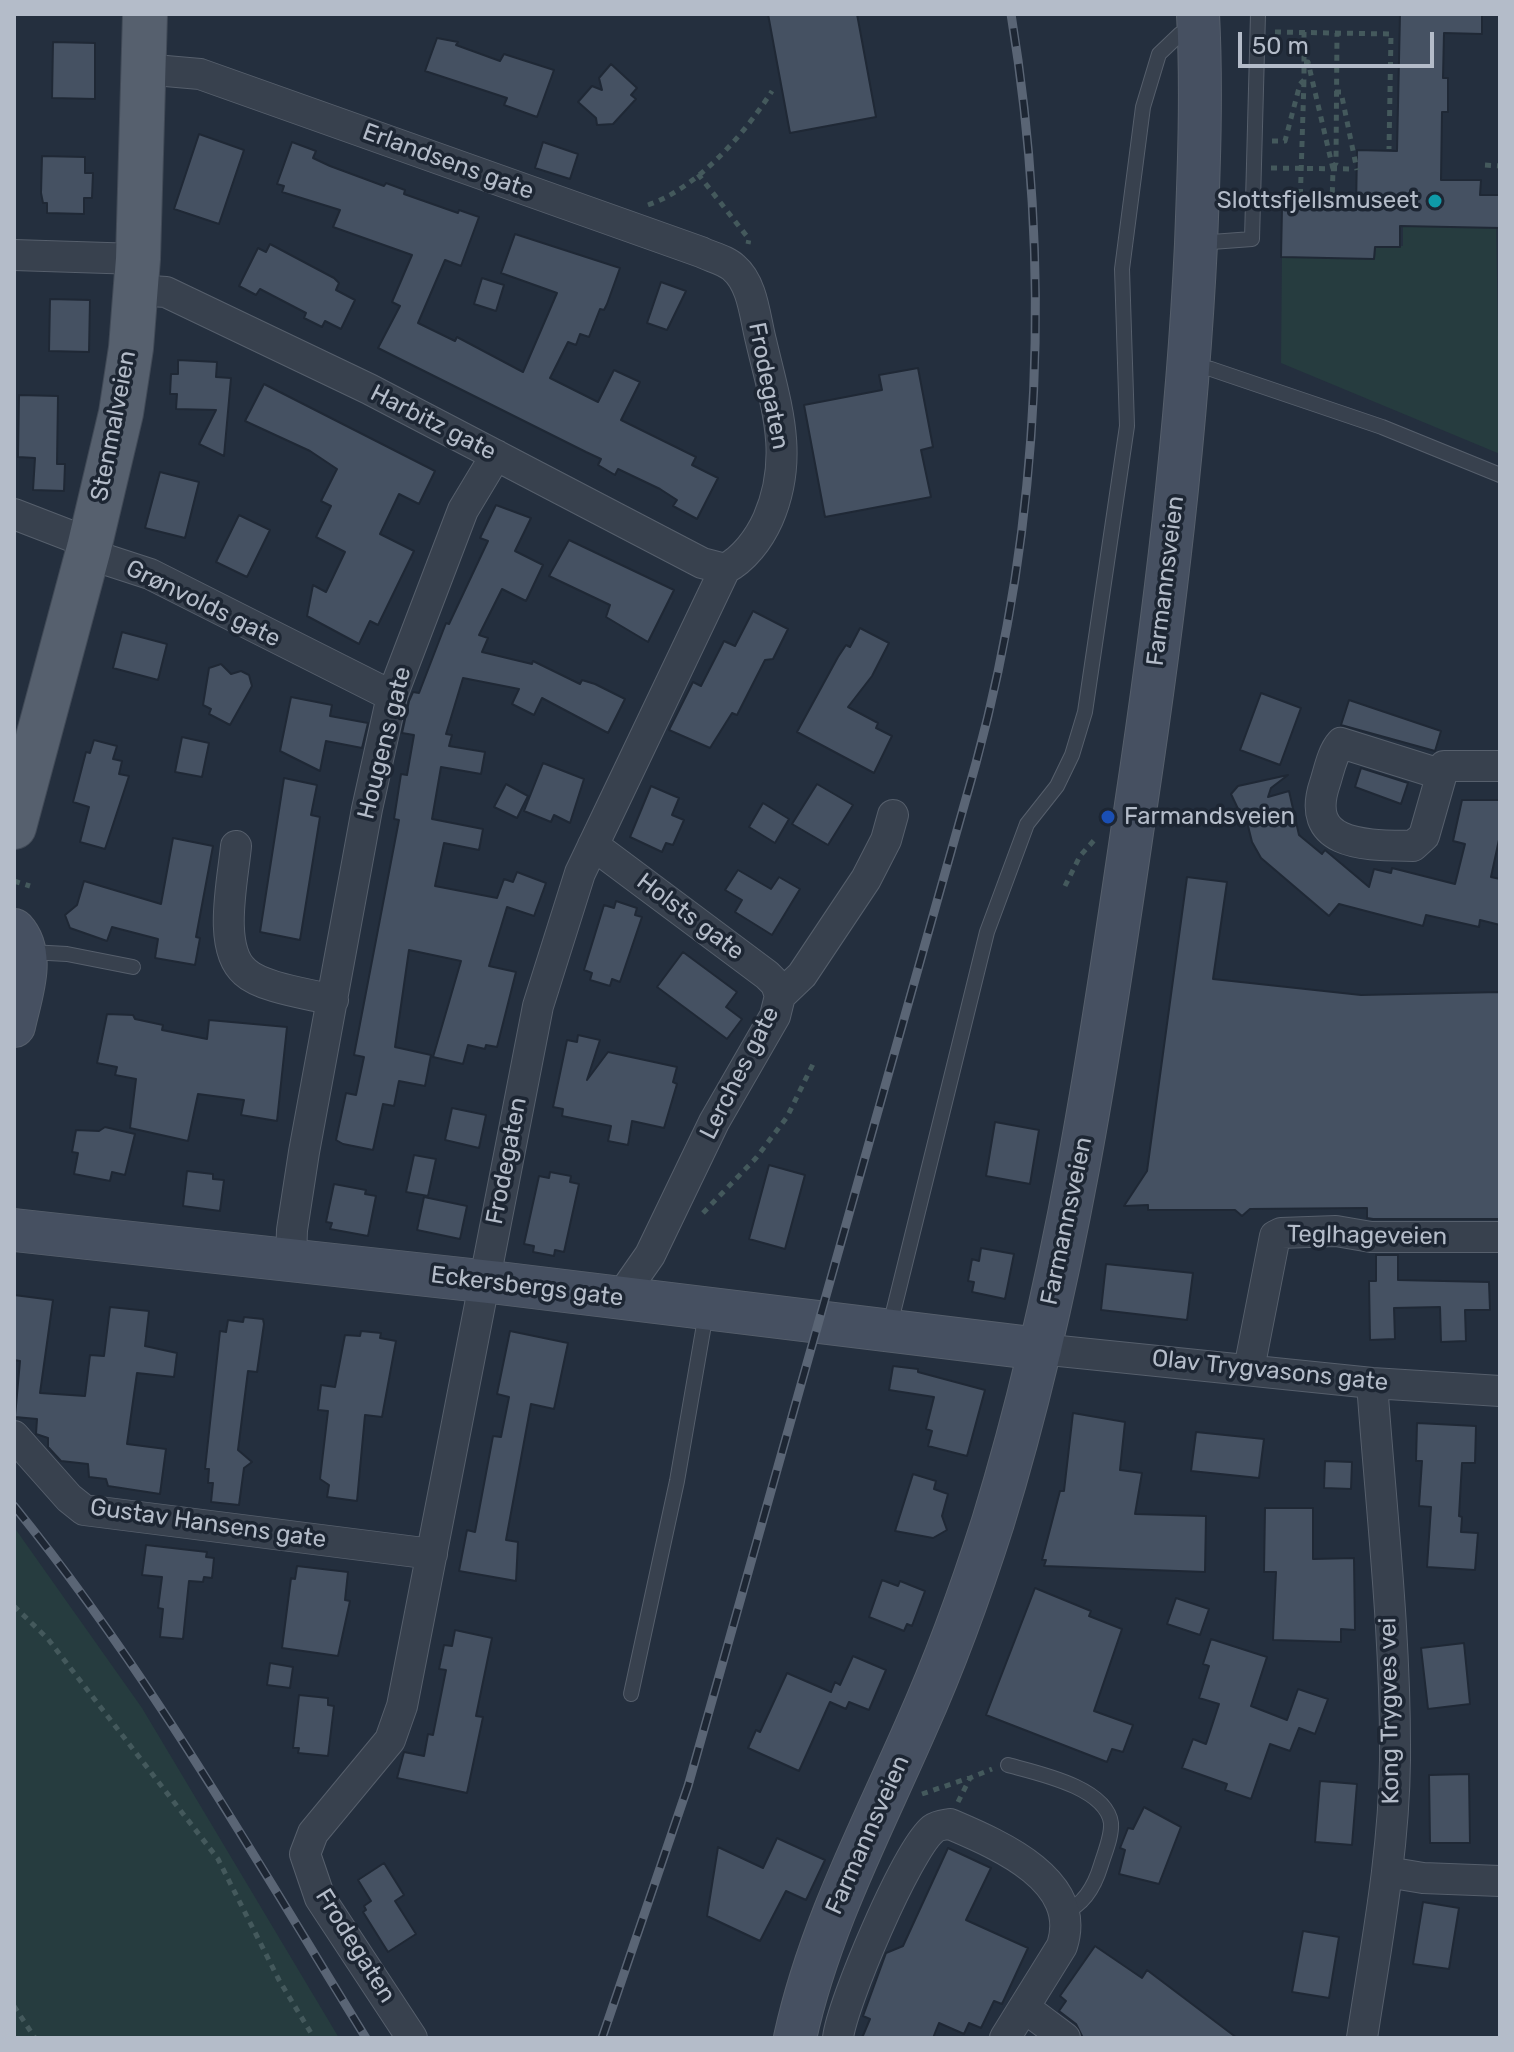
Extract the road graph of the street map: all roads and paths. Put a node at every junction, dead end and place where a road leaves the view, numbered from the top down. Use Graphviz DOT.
graph roads {
  1 [pos="145,14"];
  2 [pos="1258,14"];
  3 [pos="1198,22"];
  4 [pos="1258,31"];
  5 [pos="1304,32"];
  6 [pos="1337,33"];
  7 [pos="1304,62"];
  8 [pos="143,69"];
  9 [pos="1304,80"];
  10 [pos="772,91"];
  11 [pos="1335,92"];
  12 [pos="1255,140"];
  13 [pos="1389,149"];
  14 [pos="1485,165"];
  15 [pos="1500,166"];
  16 [pos="1283,168"];
  17 [pos="1302,168"];
  18 [pos="1333,169"];
  19 [pos="698,174"];
  20 [pos="1332,204"];
  21 [pos="1300,207"];
  22 [pos="598,216"];
  23 [pos="1196,243"];
  24 [pos="14,255"];
  25 [pos="137,274"];
  26 [pos="744,280"];
  27 [pos="1190,366"];
  28 [pos="496,455"];
  29 [pos="1500,475"];
  30 [pos="14,514"];
  31 [pos="89,548"];
  32 [pos="725,569"];
  33 [pos="392,696"];
  34 [pos="1500,766"];
  35 [pos="1440,774"];
  36 [pos="893,815"];
  37 [pos="14,827"];
  38 [pos="1101,833"];
  39 [pos="593,845"];
  40 [pos="236,846"];
  41 [pos="14,881"];
  42 [pos="30,886"];
  43 [pos="1065,886"];
  44 [pos="20,941"];
  45 [pos="133,967"];
  46 [pos="780,996"];
  47 [pos="333,1000"];
  48 [pos="14,1026"];
  49 [pos="815,1060"];
  50 [pos="698,1218"];
  51 [pos="14,1230"];
  52 [pos="1500,1237"];
  53 [pos="291,1259"];
  54 [pos="486,1282"];
  55 [pos="620,1298"];
  56 [pos="707,1309"];
  57 [pos="889,1330"];
  58 [pos="1040,1349"];
  59 [pos="1249,1369"];
  60 [pos="1372,1383"];
  61 [pos="1500,1391"];
  62 [pos="14,1436"];
  63 [pos="432,1554"];
  64 [pos="14,1606"];
  65 [pos="631,1694"];
  66 [pos="1008,1765"];
  67 [pos="970,1778"];
  68 [pos="916,1795"];
  69 [pos="950,1824"];
  70 [pos="1387,1872"];
  71 [pos="1500,1881"];
  72 [pos="1065,1912"];
  73 [pos="14,2006"];
  74 [pos="1025,2008"];
  75 [pos="35,2038"];
  76 [pos="314,2038"];
  77 [pos="412,2038"];
  78 [pos="795,2038"];
  79 [pos="838,2038"];
  80 [pos="1005,2038"];
  81 [pos="1065,2038"];
  82 [pos="1362,2038"];
  1 -- 8 [label="main road, Stenmalveien"];
  2 -- 4 [label="lane"];
  3 -- 23 [label="main road, Farmannsveien"];
  3 -- 57 [label="lane"];
  4 -- 5 [label="path"];
  4 -- 12 [label="lane"];
  5 -- 6 [label="path"];
  5 -- 7 [label="path"];
  6 -- 11 [label="path"];
  6 -- 13 [label="path"];
  7 -- 9 [label="path"];
  7 -- 18 [label="path"];
  8 -- 22 [label="street, Erlandsens gate"];
  8 -- 25 [label="main road, Stenmalveien"];
  9 -- 12 [label="path"];
  9 -- 17 [label="path"];
  10 -- 19 [label="path"];
  11 -- 18 [label="path"];
  11 -- 18 [label="path"];
  12 -- 23 [label="lane"];
  14 -- 15 [label="path"];
  16 -- 17 [label="path"];
  17 -- 18 [label="path"];
  17 -- 21 [label="path"];
  18 -- 20 [label="path"];
  19 -- 22 [label="path"];
  19 -- 26 [label="path"];
  22 -- 26 [label="street, Erlandsens gate"];
  23 -- 27 [label="main road, Farmannsveien"];
  24 -- 25 [label="street, Harbitz gate"];
  25 -- 28 [label="street, Harbitz gate"];
  25 -- 31 [label="main road, Stenmalveien"];
  26 -- 32 [label="street, Frodegaten"];
  27 -- 29 [label="lane"];
  27 -- 58 [label="main road, Farmannsveien"];
  28 -- 32 [label="street, Harbitz gate"];
  28 -- 33 [label="street, Hougens gate"];
  30 -- 31 [label="street, Grønvolds gate"];
  31 -- 33 [label="street, Grønvolds gate"];
  31 -- 37 [label="main road, Stenmalveien"];
  32 -- 39 [label="street, Frodegaten"];
  33 -- 47 [label="street, Hougens gate"];
  34 -- 35 [label="street"];
  36 -- 46 [label="street, Lerches gate"];
  38 -- 43 [label="path"];
  39 -- 46 [label="street, Holsts gate"];
  39 -- 54 [label="street, Frodegaten"];
  40 -- 47 [label="street"];
  41 -- 42 [label="path"];
  44 -- 45 [label="lane"];
  44 -- 48 [label="main road"];
  46 -- 55 [label="street, Lerches gate"];
  47 -- 53 [label="street, Hougens gate"];
  49 -- 50 [label="path"];
  51 -- 53 [label="main road, Eckersbergs gate"];
  52 -- 59 [label="street, Teglhageveien"];
  53 -- 54 [label="main road, Eckersbergs gate"];
  54 -- 55 [label="main road, Eckersbergs gate"];
  54 -- 63 [label="street, Frodegaten"];
  55 -- 56 [label="main road, Eckersbergs gate"];
  56 -- 57 [label="main road, Eckersbergs gate"];
  56 -- 65 [label="lane"];
  57 -- 58 [label="main road, Eckersbergs gate"];
  58 -- 59 [label="street, Olav Trygvasons gate"];
  58 -- 78 [label="main road, Farmannsveien"];
  59 -- 60 [label="street, Olav Trygvasons gate"];
  60 -- 61 [label="street, Olav Trygvasons gate"];
  60 -- 70 [label="street, Kong Trygves vei"];
  62 -- 63 [label="street, Gustav Hansens gate"];
  63 -- 77 [label="street, Frodegaten"];
  64 -- 76 [label="path"];
  66 -- 67 [label="path"];
  66 -- 72 [label="lane"];
  67 -- 68 [label="path"];
  67 -- 69 [label="path"];
  69 -- 72 [label="street"];
  69 -- 79 [label="street"];
  70 -- 71 [label="street"];
  70 -- 82 [label="street, Kong Trygves vei"];
  72 -- 74 [label="street"];
  73 -- 75 [label="path"];
  74 -- 80 [label="street"];
  74 -- 81 [label="street"];
}
